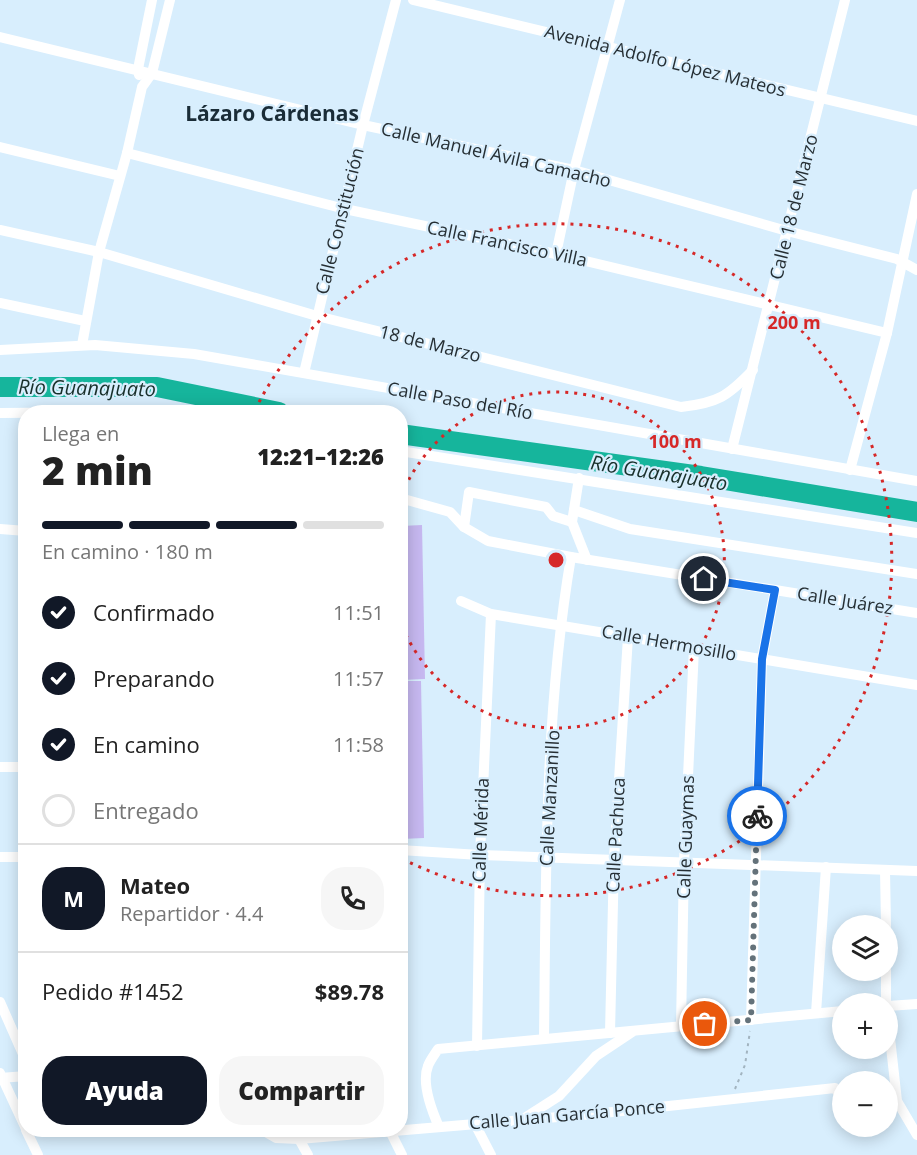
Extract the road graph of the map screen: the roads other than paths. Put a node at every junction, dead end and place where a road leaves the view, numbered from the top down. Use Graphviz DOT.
graph roads {
  1 [pos="152,0"];
  2 [pos="170,0"];
  3 [pos="396,0"];
  4 [pos="413,0"];
  5 [pos="621,0"];
  6 [pos="845,0"];
  7 [pos="0,37"];
  8 [pos="609,47"];
  9 [pos="138,69"];
  10 [pos="152,73"];
  11 [pos="142,87"];
  12 [pos="821,98"];
  13 [pos="917,121"];
  14 [pos="363,125"];
  15 [pos="0,147"];
  16 [pos="127,153"];
  17 [pos="574,170"];
  18 [pos="120,176"];
  19 [pos="917,194"];
  20 [pos="345,209"];
  21 [pos="0,230"];
  22 [pos="787,231"];
  23 [pos="99,252"];
  24 [pos="556,254"];
  25 [pos="902,262"];
  26 [pos="917,270"];
  27 [pos="0,303"];
  28 [pos="770,304"];
  29 [pos="317,316"];
  30 [pos="85,321"];
  31 [pos="887,333"];
  32 [pos="82,345"];
  33 [pos="0,350"];
  34 [pos="753,370"];
  35 [pos="304,374"];
  36 [pos="0,413"];
  37 [pos="18,413"];
  38 [pos="732,449"];
  39 [pos="408,452"];
  40 [pos="850,470"];
  41 [pos="579,478"];
  42 [pos="917,481"];
  43 [pos="408,500"];
  44 [pos="574,510"];
  45 [pos="572,522"];
  46 [pos="464,527"];
  47 [pos="0,529"];
  48 [pos="18,530"];
  49 [pos="917,533"];
  50 [pos="571,557"];
  51 [pos="586,560"];
  52 [pos="917,574"];
  53 [pos="775,590"];
  54 [pos="461,601"];
  55 [pos="917,613"];
  56 [pos="491,614"];
  57 [pos="559,625"];
  58 [pos="628,637"];
  59 [pos="694,648"];
  60 [pos="762,659"];
  61 [pos="917,685"];
  62 [pos="0,767"];
  63 [pos="18,767"];
  64 [pos="408,850"];
  65 [pos="480,855"];
  66 [pos="546,856"];
  67 [pos="0,857"];
  68 [pos="18,857"];
  69 [pos="614,860"];
  70 [pos="684,862"];
  71 [pos="755,864"];
  72 [pos="826,867"];
  73 [pos="885,870"];
  74 [pos="917,871"];
  75 [pos="886,915"];
  76 [pos="0,1002"];
  77 [pos="917,1004"];
  78 [pos="898,1005"];
  79 [pos="832,1012"];
  80 [pos="816,1013"];
  81 [pos="751,1020"];
  82 [pos="681,1026"];
  83 [pos="638,1029"];
  84 [pos="610,1033"];
  85 [pos="544,1039"];
  86 [pos="18,1043"];
  87 [pos="477,1046"];
  88 [pos="1,1076"];
  89 [pos="18,1076"];
  90 [pos="832,1088"];
  91 [pos="898,1109"];
  92 [pos="18,1112"];
  93 [pos="521,1120"];
  94 [pos="475,1124"];
  95 [pos="439,1127"];
  96 [pos="408,1130"];
  97 [pos="917,1135"];
  98 [pos="30,1137"];
  99 [pos="274,1137"];
  100 [pos="322,1137"];
  101 [pos="393,1137"];
  102 [pos="299,1139"];
  103 [pos="38,1155"];
  104 [pos="308,1155"];
  105 [pos="402,1155"];
  106 [pos="491,1155"];
  1 -- 9 [label="street"];
  2 -- 10 [label="street"];
  3 -- 14 [label="street, Calle Constitución"];
  4 -- 8 [label="street, Avenida Adolfo López Mateos"];
  5 -- 8 [label="street"];
  6 -- 12 [label="street, Calle 18 de Marzo"];
  7 -- 9 [label="street, Calle Manuel Ávila Camacho"];
  8 -- 12 [label="street, Avenida Adolfo López Mateos"];
  8 -- 17 [label="street"];
  9 -- 10 [label="street, Calle Manuel Ávila Camacho"];
  9 -- 11 [label="street"];
  10 -- 11 [label="street"];
  10 -- 14 [label="street, Calle Manuel Ávila Camacho"];
  11 -- 16 [label="street"];
  12 -- 13 [label="street, Avenida Adolfo López Mateos"];
  12 -- 22 [label="street, Calle 18 de Marzo"];
  14 -- 17 [label="street, Calle Manuel Ávila Camacho"];
  14 -- 20 [label="street, Calle Constitución"];
  15 -- 18 [label="street"];
  16 -- 18 [label="street"];
  16 -- 20 [label="street, Calle Francisco Villa"];
  17 -- 22 [label="street, Calle Manuel Ávila Camacho"];
  17 -- 24 [label="street"];
  18 -- 23 [label="street"];
  19 -- 25 [label="street"];
  20 -- 24 [label="street, Calle Francisco Villa"];
  20 -- 29 [label="street, Calle Constitución"];
  21 -- 23 [label="street, 18 de Marzo"];
  22 -- 25 [label="street, Calle Manuel Ávila Camacho"];
  22 -- 28 [label="street, Calle 18 de Marzo"];
  23 -- 29 [label="street, 18 de Marzo"];
  23 -- 30 [label="street"];
  24 -- 28 [label="street, Calle Francisco Villa"];
  25 -- 26 [label="street, Calle Manuel Ávila Camacho"];
  25 -- 31 [label="street"];
  27 -- 30 [label="street"];
  28 -- 31 [label="street, Calle Francisco Villa"];
  28 -- 34 [label="street, Calle 18 de Marzo"];
  29 -- 34 [label="street, 18 de Marzo"];
  29 -- 35 [label="street, Calle Constitución"];
  30 -- 32 [label="street"];
  31 -- 40 [label="street"];
  32 -- 33 [label="street, Calle Paso del Río"];
  32 -- 35 [label="street, Calle Paso del Río"];
  34 -- 38 [label="street, Calle 18 de Marzo"];
  35 -- 38 [label="street, Calle Paso del Río"];
  36 -- 37 [label="street"];
  38 -- 40 [label="street, Calle Paso del Río"];
  39 -- 41 [label="street"];
  40 -- 42 [label="street, Calle Paso del Río"];
  41 -- 44 [label="street"];
  41 -- 49 [label="street"];
  43 -- 46 [label="street, Calle Juárez"];
  44 -- 45 [label="street"];
  44 -- 52 [label="street"];
  45 -- 46 [label="street"];
  45 -- 51 [label="street"];
  46 -- 50 [label="street, Calle Juárez"];
  47 -- 48 [label="street"];
  50 -- 51 [label="street, Calle Juárez"];
  50 -- 57 [label="street, Calle Manzanillo"];
  51 -- 53 [label="street, Calle Juárez"];
  53 -- 55 [label="street, Calle Juárez"];
  53 -- 60 [label="street"];
  54 -- 56 [label="street, Calle Hermosillo"];
  56 -- 57 [label="street, Calle Hermosillo"];
  56 -- 65 [label="street, Calle Mérida"];
  57 -- 58 [label="street, Calle Hermosillo"];
  57 -- 66 [label="street, Calle Manzanillo"];
  58 -- 59 [label="street, Calle Hermosillo"];
  58 -- 69 [label="street, Calle Pachuca"];
  59 -- 60 [label="street, Calle Hermosillo"];
  59 -- 70 [label="street, Calle Guaymas"];
  60 -- 61 [label="street, Calle Hermosillo"];
  60 -- 71 [label="street"];
  62 -- 63 [label="street"];
  64 -- 65 [label="street"];
  65 -- 66 [label="street"];
  65 -- 87 [label="street, Calle Mérida"];
  66 -- 69 [label="street"];
  66 -- 85 [label="street, Calle Manzanillo"];
  67 -- 68 [label="street"];
  69 -- 70 [label="street"];
  69 -- 84 [label="street, Calle Pachuca"];
  70 -- 71 [label="street"];
  70 -- 82 [label="street, Calle Guaymas"];
  71 -- 72 [label="street"];
  71 -- 81 [label="street"];
  72 -- 73 [label="street"];
  72 -- 80 [label="street"];
  73 -- 74 [label="street"];
  73 -- 75 [label="street"];
  76 -- 86 [label="street"];
  77 -- 78 [label="street"];
  79 -- 80 [label="street"];
  80 -- 81 [label="street"];
  81 -- 82 [label="street"];
  82 -- 83 [label="street"];
  83 -- 84 [label="street"];
  83 -- 93 [label="street"];
  84 -- 85 [label="street"];
  85 -- 87 [label="street"];
  87 -- 95 [label="street"];
  88 -- 89 [label="street"];
  88 -- 92 [label="street"];
  90 -- 93 [label="street, Calle Juan García Ponce"];
  91 -- 97 [label="street"];
  93 -- 94 [label="street, Calle Juan García Ponce"];
  94 -- 95 [label="street, Calle Juan García Ponce"];
  94 -- 106 [label="street"];
  95 -- 96 [label="street, Calle Juan García Ponce"];
  98 -- 103 [label="street"];
  99 -- 102 [label="street, Calle Juan García Ponce"];
  100 -- 102 [label="street, Calle Juan García Ponce"];
  101 -- 105 [label="street"];
  102 -- 104 [label="street"];
}
